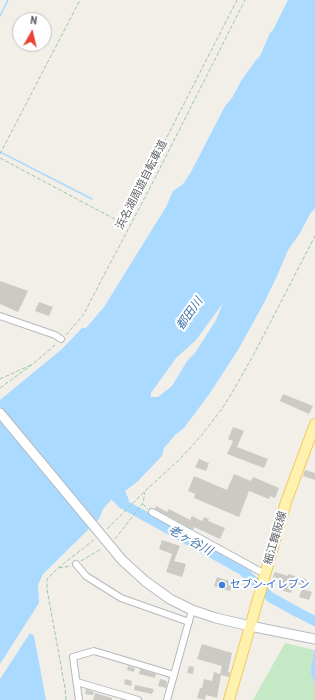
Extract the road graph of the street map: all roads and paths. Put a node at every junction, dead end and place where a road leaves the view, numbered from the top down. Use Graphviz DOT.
graph roads {
  1 [pos="80,0"];
  2 [pos="237,0"];
  3 [pos="245,0"];
  4 [pos="0,154"];
  5 [pos="0,158"];
  6 [pos="315,236"];
  7 [pos="0,316"];
  8 [pos="61,339"];
  9 [pos="33,364"];
  10 [pos="0,379"];
  11 [pos="0,388"];
  12 [pos="0,413"];
  13 [pos="315,424"];
  14 [pos="145,490"];
  15 [pos="142,504"];
  16 [pos="152,512"];
  17 [pos="100,534"];
  18 [pos="115,539"];
  19 [pos="76,564"];
  20 [pos="264,578"];
  21 [pos="192,610"];
  22 [pos="189,622"];
  23 [pos="250,626"];
  24 [pos="315,638"];
  25 [pos="174,675"];
  26 [pos="77,682"];
  27 [pos="66,700"];
  28 [pos="79,700"];
  29 [pos="138,700"];
  30 [pos="168,700"];
  31 [pos="229,700"];
  1 -- 4 [label="path"];
  2 -- 5 [label="path"];
  3 -- 8 [label="path, 浜名湖周遊自転車道"];
  6 -- 14 [label="path"];
  7 -- 8 [label="street"];
  8 -- 9 [label="path, 浜名湖周遊自転車道"];
  9 -- 10 [label="path, 浜名湖周遊自転車道"];
  9 -- 11 [label="path, 浜名湖周遊自転車道"];
  12 -- 17 [label="street"];
  13 -- 20 [label="main road, 細江舞阪線"];
  14 -- 15 [label="path"];
  14 -- 17 [label="path"];
  15 -- 16 [label="path"];
  15 -- 18 [label="path"];
  16 -- 20 [label="street"];
  17 -- 21 [label="street"];
  17 -- 27 [label="path"];
  19 -- 22 [label="street"];
  20 -- 23 [label="main road, 細江舞阪線"];
  21 -- 22 [label="street"];
  21 -- 23 [label="street"];
  22 -- 25 [label="street"];
  23 -- 24 [label="street"];
  23 -- 31 [label="main road, 細江舞阪線"];
  25 -- 26 [label="street"];
  25 -- 30 [label="street"];
  26 -- 28 [label="street"];
  26 -- 29 [label="street"];
}
